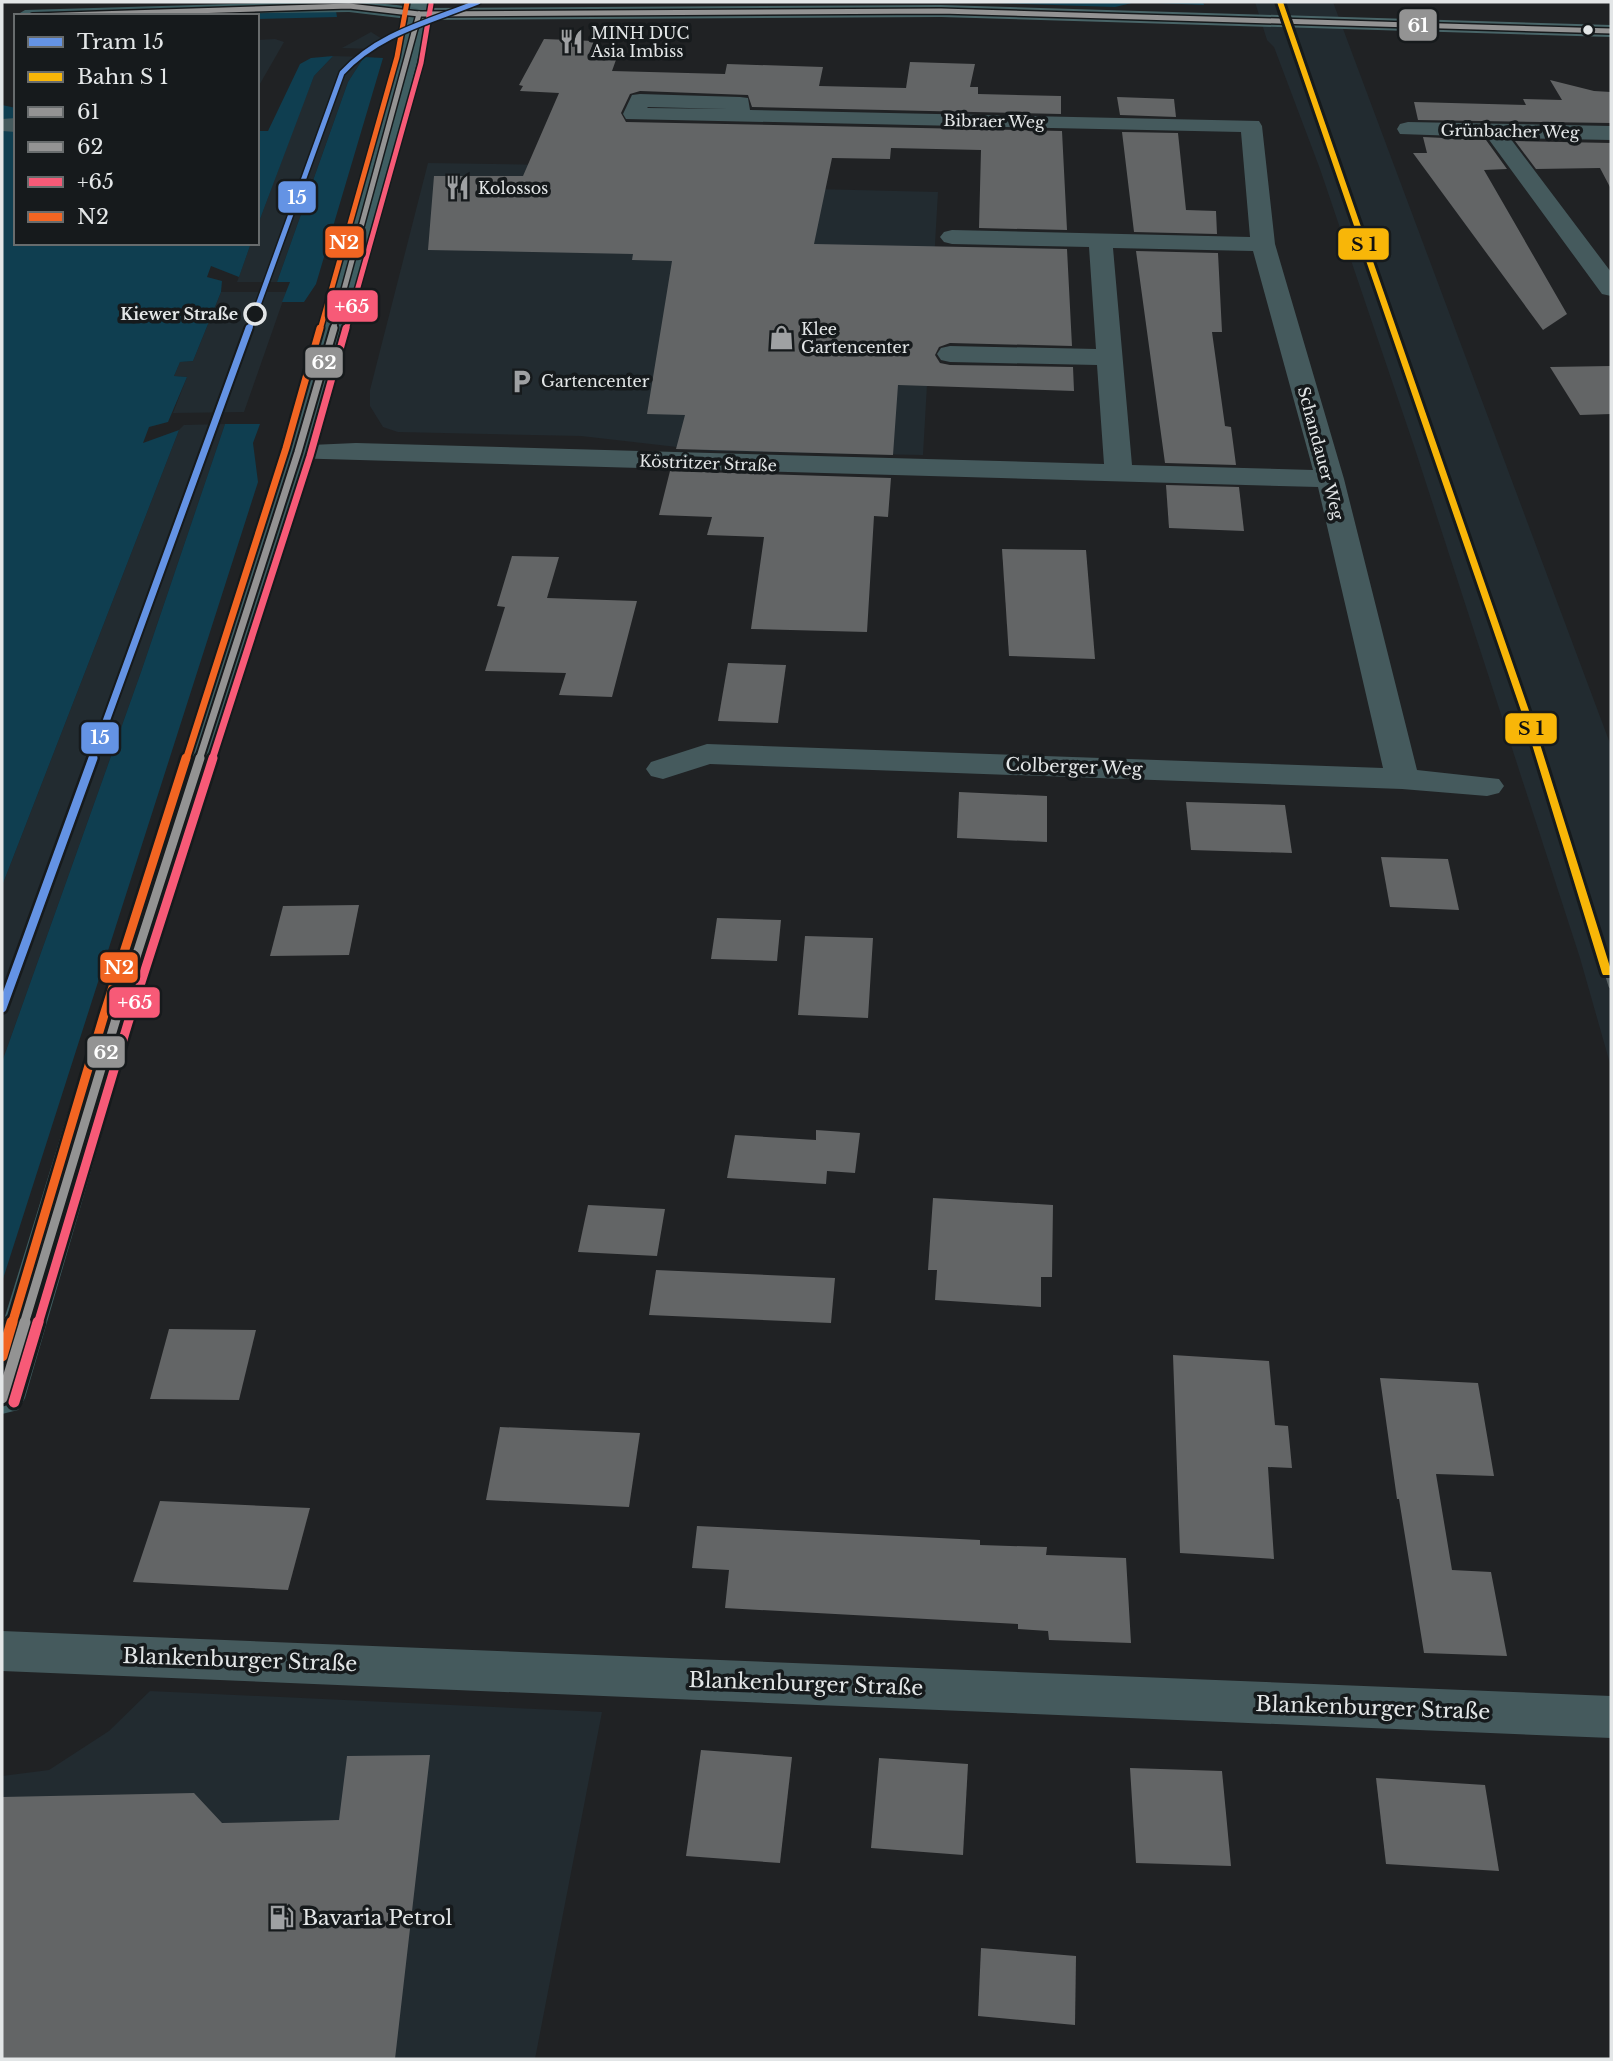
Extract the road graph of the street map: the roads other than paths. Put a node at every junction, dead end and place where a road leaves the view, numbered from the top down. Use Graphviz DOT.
graph roads {
  1 [pos="419,8"];
  2 [pos="90,14"];
  3 [pos="259,26"];
  4 [pos="1611,31"];
  5 [pos="738,116"];
  6 [pos="1251,126"];
  7 [pos="1408,129"];
  8 [pos="1494,131"];
  9 [pos="1611,133"];
  10 [pos="952,237"];
  11 [pos="1100,240"];
  12 [pos="1263,244"];
  13 [pos="1602,266"];
  14 [pos="1611,289"];
  15 [pos="950,354"];
  16 [pos="1107,357"];
  17 [pos="298,452"];
  18 [pos="1119,474"];
  19 [pos="1330,479"];
  20 [pos="663,769"];
  21 [pos="1402,779"];
  22 [pos="1487,786"];
  23 [pos="2,1398"];
  24 [pos="2,1651"];
  25 [pos="1611,1717"];
  1 -- 2 [label="main road"];
  1 -- 3 [label="main road"];
  1 -- 4 [label="street"];
  1 -- 17 [label="main road"];
  5 -- 6 [label="street, Bibraer Weg"];
  6 -- 12 [label="street, Schandauer Weg"];
  7 -- 8 [label="street, Grünbacher Weg"];
  8 -- 9 [label="street, Grünbacher Weg"];
  8 -- 13 [label="street"];
  10 -- 11 [label="street"];
  11 -- 12 [label="street"];
  11 -- 16 [label="street"];
  12 -- 19 [label="street, Schandauer Weg"];
  13 -- 14 [label="street"];
  15 -- 16 [label="street"];
  16 -- 18 [label="street"];
  17 -- 18 [label="street, Köstritzer Straße"];
  17 -- 23 [label="main road"];
  18 -- 19 [label="street, Köstritzer Straße"];
  19 -- 21 [label="street, Schandauer Weg"];
  20 -- 21 [label="street, Colberger Weg"];
  21 -- 22 [label="street, Colberger Weg"];
  24 -- 25 [label="street, Blankenburger Straße"];
}
